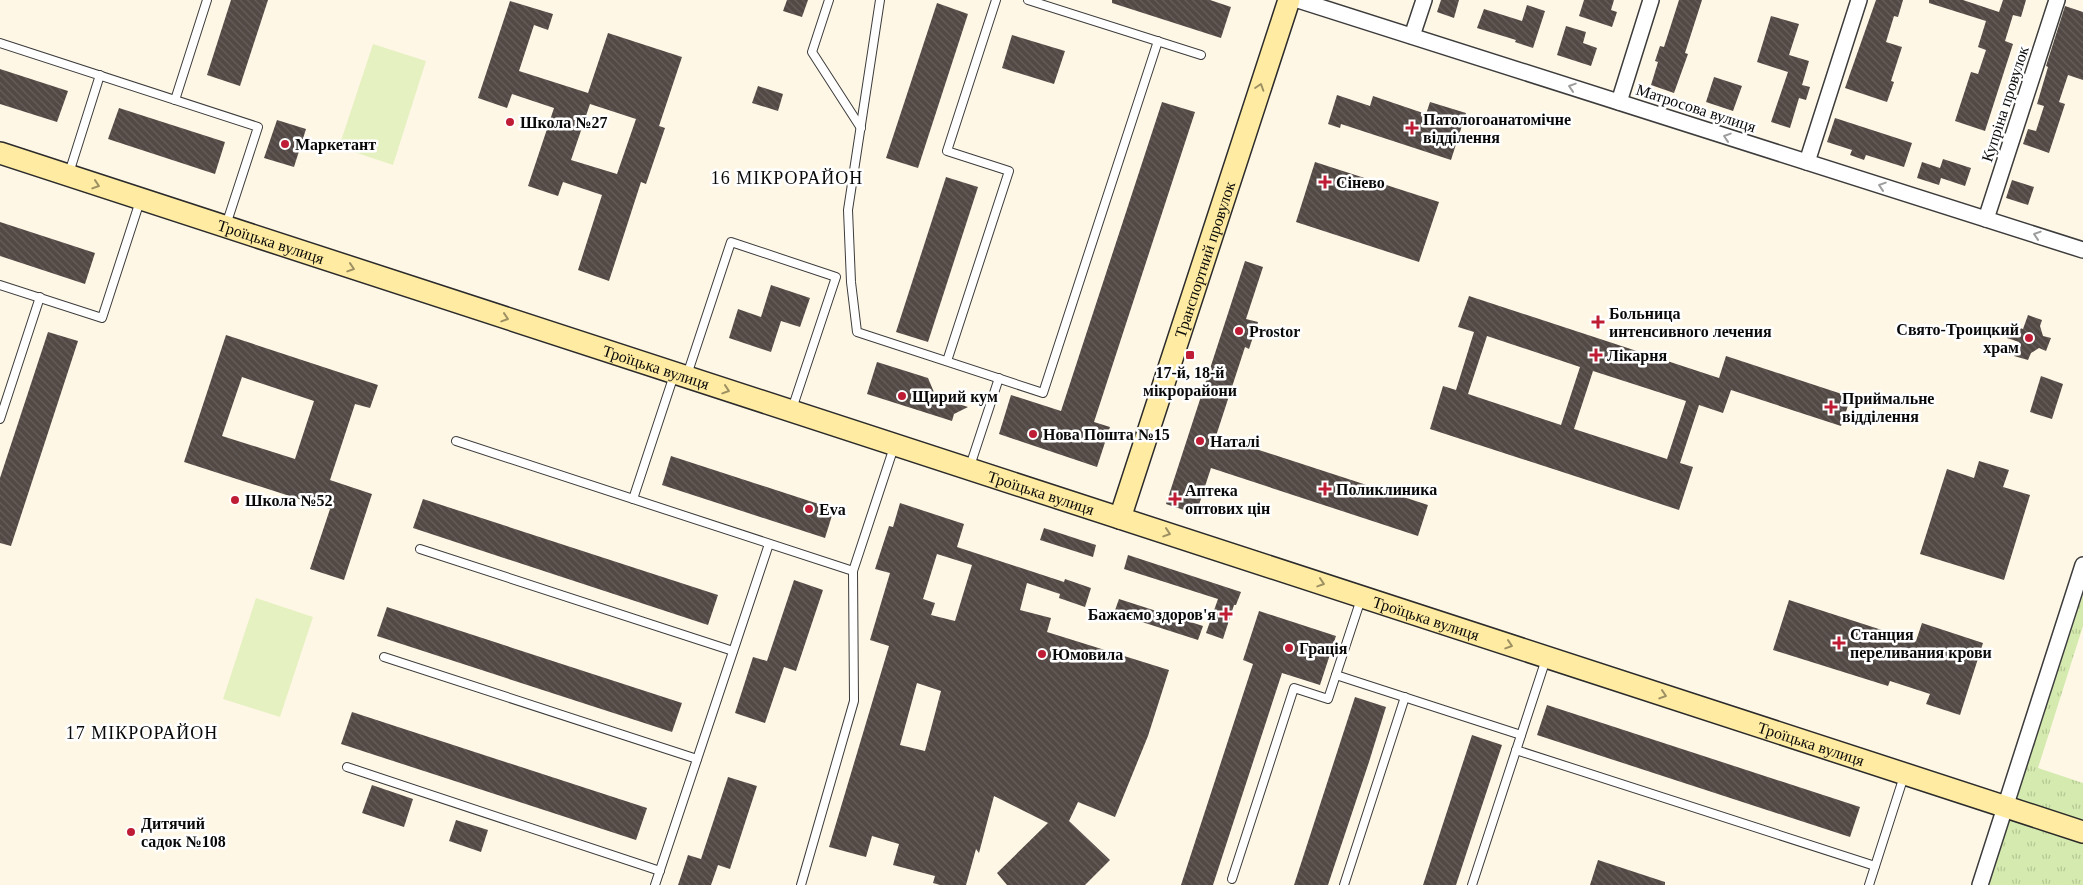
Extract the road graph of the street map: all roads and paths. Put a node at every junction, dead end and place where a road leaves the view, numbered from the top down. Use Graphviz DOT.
graph roads {
  1 [pos="207,0"];
  2 [pos="829,0"];
  3 [pos="880,0"];
  4 [pos="996,0"];
  5 [pos="1028,0"];
  6 [pos="1289,0"];
  7 [pos="1298,0"];
  8 [pos="1424,0"];
  9 [pos="1652,0"];
  10 [pos="1859,0"];
  11 [pos="2057,0"];
  12 [pos="1412,36"];
  13 [pos="1158,41"];
  14 [pos="0,43"];
  15 [pos="1200,55"];
  16 [pos="100,75"];
  17 [pos="175,100"];
  18 [pos="1619,102"];
  19 [pos="861,128"];
  20 [pos="0,154"];
  21 [pos="1806,162"];
  22 [pos="68,176"];
  23 [pos="141,199"];
  24 [pos="1986,220"];
  25 [pos="226,227"];
  26 [pos="2083,250"];
  27 [pos="0,284"];
  28 [pos="40,298"];
  29 [pos="946,361"];
  30 [pos="681,375"];
  31 [pos="999,378"];
  32 [pos="792,411"];
  33 [pos="0,419"];
  34 [pos="456,440"];
  35 [pos="895,445"];
  36 [pos="969,469"];
  37 [pos="633,499"];
  38 [pos="1120,518"];
  39 [pos="769,544"];
  40 [pos="420,549"];
  41 [pos="2083,565"];
  42 [pos="853,572"];
  43 [pos="1361,597"];
  44 [pos="733,651"];
  45 [pos="384,657"];
  46 [pos="1546,657"];
  47 [pos="1336,675"];
  48 [pos="1405,697"];
  49 [pos="1521,735"];
  50 [pos="1516,750"];
  51 [pos="697,759"];
  52 [pos="347,767"];
  53 [pos="1905,774"];
  54 [pos="2005,806"];
  55 [pos="2083,832"];
  56 [pos="1875,866"];
  57 [pos="660,871"];
  58 [pos="1232,880"];
  59 [pos="656,885"];
  60 [pos="801,885"];
  61 [pos="1344,885"];
  62 [pos="1472,885"];
  63 [pos="1869,885"];
  64 [pos="1980,885"];
  1 -- 17 [label="lane"];
  2 -- 19 [label="lane"];
  3 -- 19 [label="lane"];
  4 -- 29 [label="lane"];
  5 -- 13 [label="lane"];
  38 -- 6 [label="street, Транспортний провулок, one-way"];
  7 -- 12 [label="street, Матросова вулиця"];
  8 -- 12 [label="street"];
  9 -- 18 [label="street"];
  10 -- 21 [label="street"];
  11 -- 24 [label="street, Купріна провулок"];
  18 -- 12 [label="street, Матросова вулиця, one-way"];
  13 -- 15 [label="lane"];
  13 -- 31 [label="lane"];
  14 -- 16 [label="lane"];
  16 -- 17 [label="lane"];
  16 -- 22 [label="lane"];
  17 -- 25 [label="lane"];
  21 -- 18 [label="street, Матросова вулиця, one-way"];
  19 -- 29 [label="lane"];
  20 -- 22 [label="street, Троїцька вулиця"];
  24 -- 21 [label="street, Матросова вулиця, one-way"];
  22 -- 23 [label="street, Троїцька вулиця, one-way"];
  23 -- 25 [label="street, Троїцька вулиця"];
  23 -- 28 [label="lane"];
  26 -- 24 [label="street, Матросова вулиця, one-way"];
  25 -- 30 [label="street, Троїцька вулиця, one-way"];
  27 -- 28 [label="lane"];
  28 -- 33 [label="lane"];
  29 -- 31 [label="lane"];
  30 -- 32 [label="street, Троїцька вулиця, one-way"];
  30 -- 32 [label="lane"];
  30 -- 37 [label="lane"];
  31 -- 36 [label="lane"];
  32 -- 35 [label="street, Троїцька вулиця"];
  34 -- 37 [label="lane"];
  35 -- 36 [label="street, Троїцька вулиця"];
  35 -- 42 [label="lane"];
  36 -- 38 [label="street, Троїцька вулиця"];
  37 -- 39 [label="lane"];
  38 -- 43 [label="street, Троїцька вулиця, one-way"];
  39 -- 42 [label="lane"];
  39 -- 44 [label="lane"];
  40 -- 44 [label="lane"];
  41 -- 54 [label="street"];
  42 -- 60 [label="lane"];
  43 -- 46 [label="street, Троїцька вулиця, one-way"];
  43 -- 47 [label="lane"];
  44 -- 51 [label="lane"];
  45 -- 51 [label="lane"];
  46 -- 49 [label="lane"];
  46 -- 53 [label="street, Троїцька вулиця, one-way"];
  47 -- 48 [label="lane"];
  47 -- 58 [label="lane"];
  48 -- 49 [label="lane"];
  48 -- 61 [label="lane"];
  49 -- 50 [label="lane"];
  50 -- 56 [label="lane"];
  50 -- 62 [label="lane"];
  51 -- 57 [label="lane"];
  52 -- 57 [label="lane"];
  53 -- 54 [label="street, Троїцька вулиця"];
  53 -- 56 [label="lane"];
  54 -- 55 [label="street, Троїцька вулиця"];
  54 -- 64 [label="street"];
  56 -- 63 [label="lane"];
  57 -- 59 [label="lane"];
}
